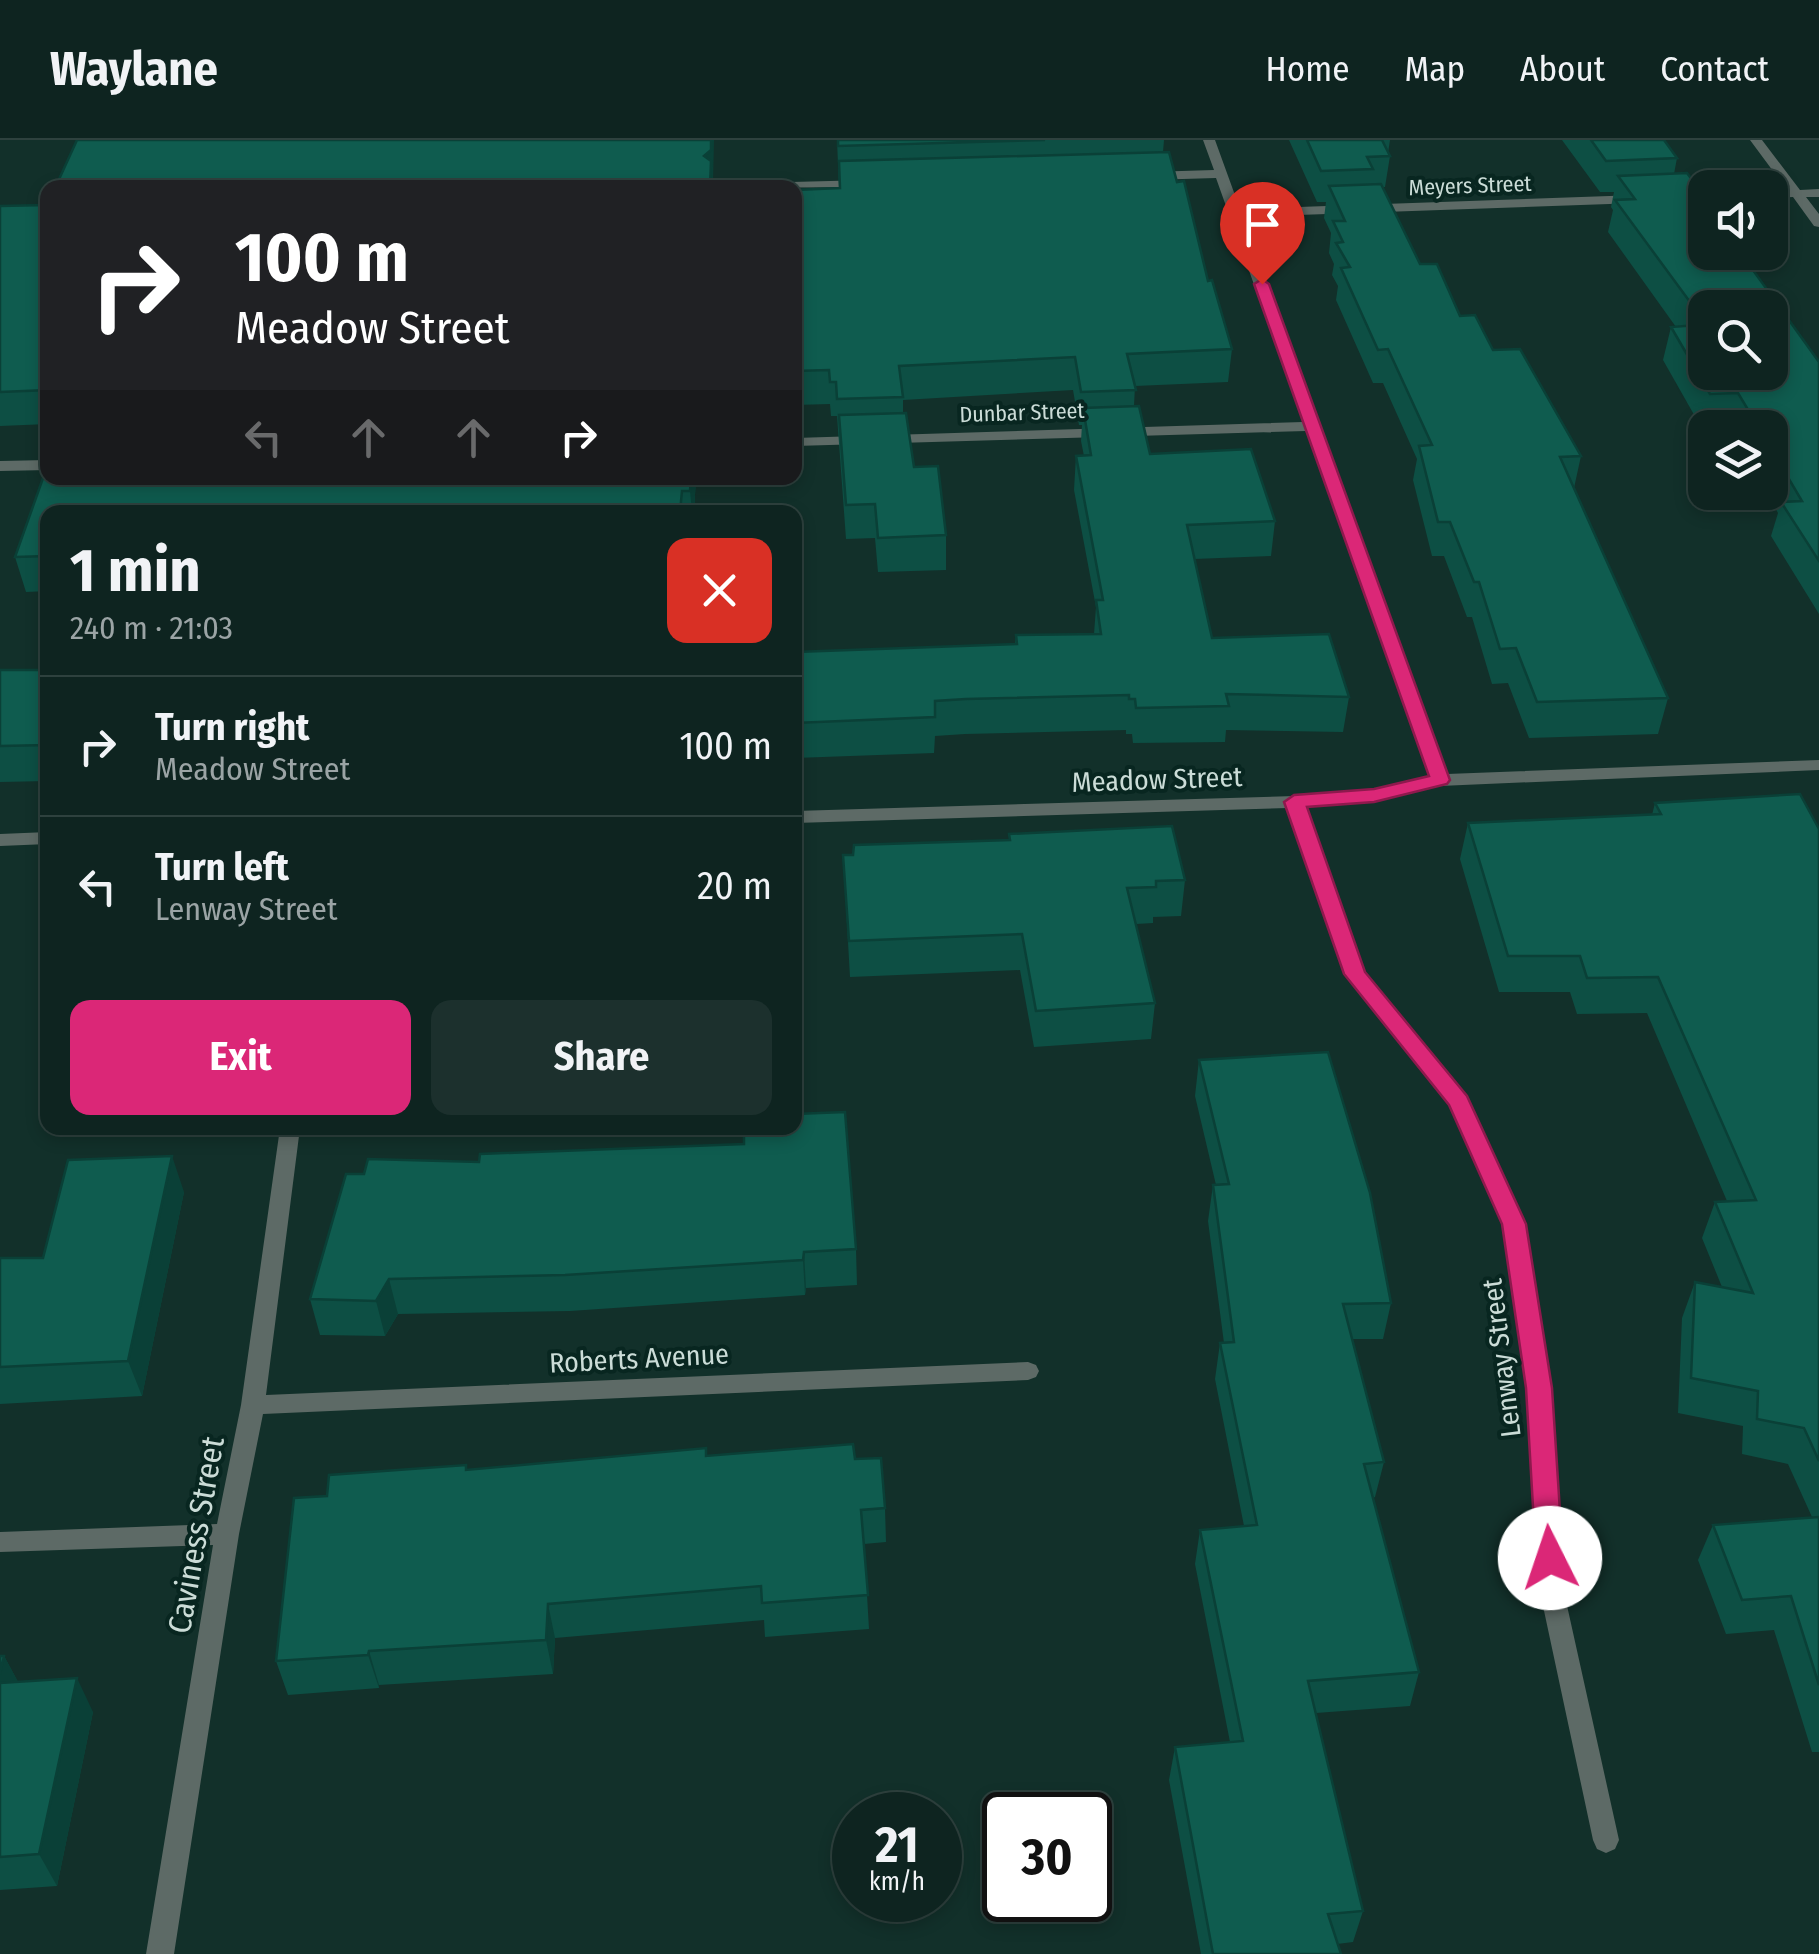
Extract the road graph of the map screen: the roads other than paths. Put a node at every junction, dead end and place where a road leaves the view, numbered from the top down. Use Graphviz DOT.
graph roads {
  1 [pos="1210,140"];
  2 [pos="1756,140"];
  3 [pos="1222,174"];
  4 [pos="1125,176"];
  5 [pos="872,183"];
  6 [pos="802,185"];
  7 [pos="1819,192"];
  8 [pos="1788,193"];
  9 [pos="1797,193"];
  10 [pos="1646,198"];
  11 [pos="1238,213"];
  12 [pos="1819,223"];
  13 [pos="1310,426"];
  14 [pos="802,442"];
  15 [pos="40,465"];
  16 [pos="0,466"];
  17 [pos="1819,764"];
  18 [pos="1440,780"];
  19 [pos="1294,802"];
  20 [pos="802,818"];
  21 [pos="40,838"];
  22 [pos="0,840"];
  23 [pos="289,1135"];
  24 [pos="1028,1371"];
  25 [pos="253,1405"];
  26 [pos="227,1534"];
  27 [pos="0,1542"];
  28 [pos="1606,1840"];
  29 [pos="160,1954"];
  1 -- 3 [label="street"];
  2 -- 9 [label="street"];
  3 -- 4 [label="street"];
  3 -- 11 [label="street"];
  5 -- 6 [label="street"];
  7 -- 9 [label="street"];
  8 -- 9 [label="street"];
  9 -- 12 [label="street"];
  10 -- 11 [label="street, Meyers Street"];
  11 -- 13 [label="street"];
  13 -- 14 [label="street, Dunbar Street"];
  13 -- 18 [label="street"];
  15 -- 16 [label="street"];
  17 -- 18 [label="street, Meadow Street"];
  18 -- 19 [label="street, Meadow Street"];
  19 -- 20 [label="street, Meadow Street"];
  19 -- 28 [label="street, Lenway Street"];
  21 -- 22 [label="street"];
  23 -- 25 [label="street, Caviness Street"];
  24 -- 25 [label="street, Roberts Avenue"];
  25 -- 26 [label="street, Caviness Street"];
  26 -- 27 [label="street"];
  26 -- 29 [label="street, Caviness Street"];
}
